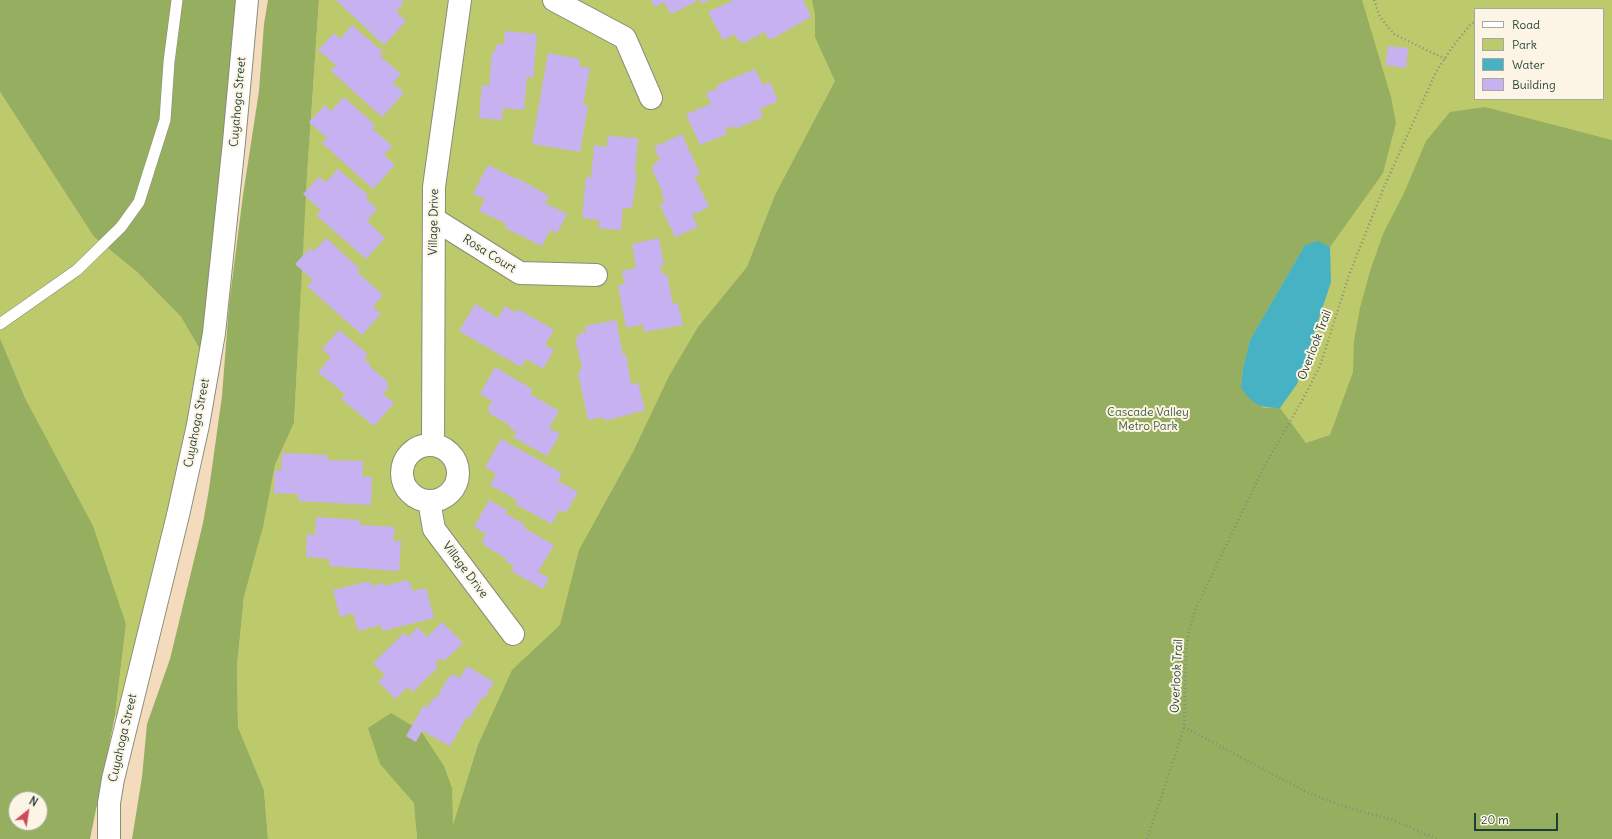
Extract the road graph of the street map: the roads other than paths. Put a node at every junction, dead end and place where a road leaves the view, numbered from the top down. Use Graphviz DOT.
graph roads {
  1 [pos="178,0"];
  2 [pos="247,0"];
  3 [pos="460,0"];
  4 [pos="554,0"];
  5 [pos="651,98"];
  6 [pos="434,219"];
  7 [pos="596,275"];
  8 [pos="0,324"];
  9 [pos="433,445"];
  10 [pos="429,501"];
  11 [pos="514,634"];
  12 [pos="109,839"];
  1 -- 8 [label="lane"];
  2 -- 12 [label="street, Cuyahoga Street"];
  3 -- 6 [label="street, Village Drive"];
  4 -- 5 [label="street"];
  6 -- 7 [label="street, Rosa Court"];
  6 -- 9 [label="street, Village Drive"];
  9 -- 10 [label="street"];
  9 -- 10 [label="street"];
  10 -- 11 [label="street, Village Drive"];
}
